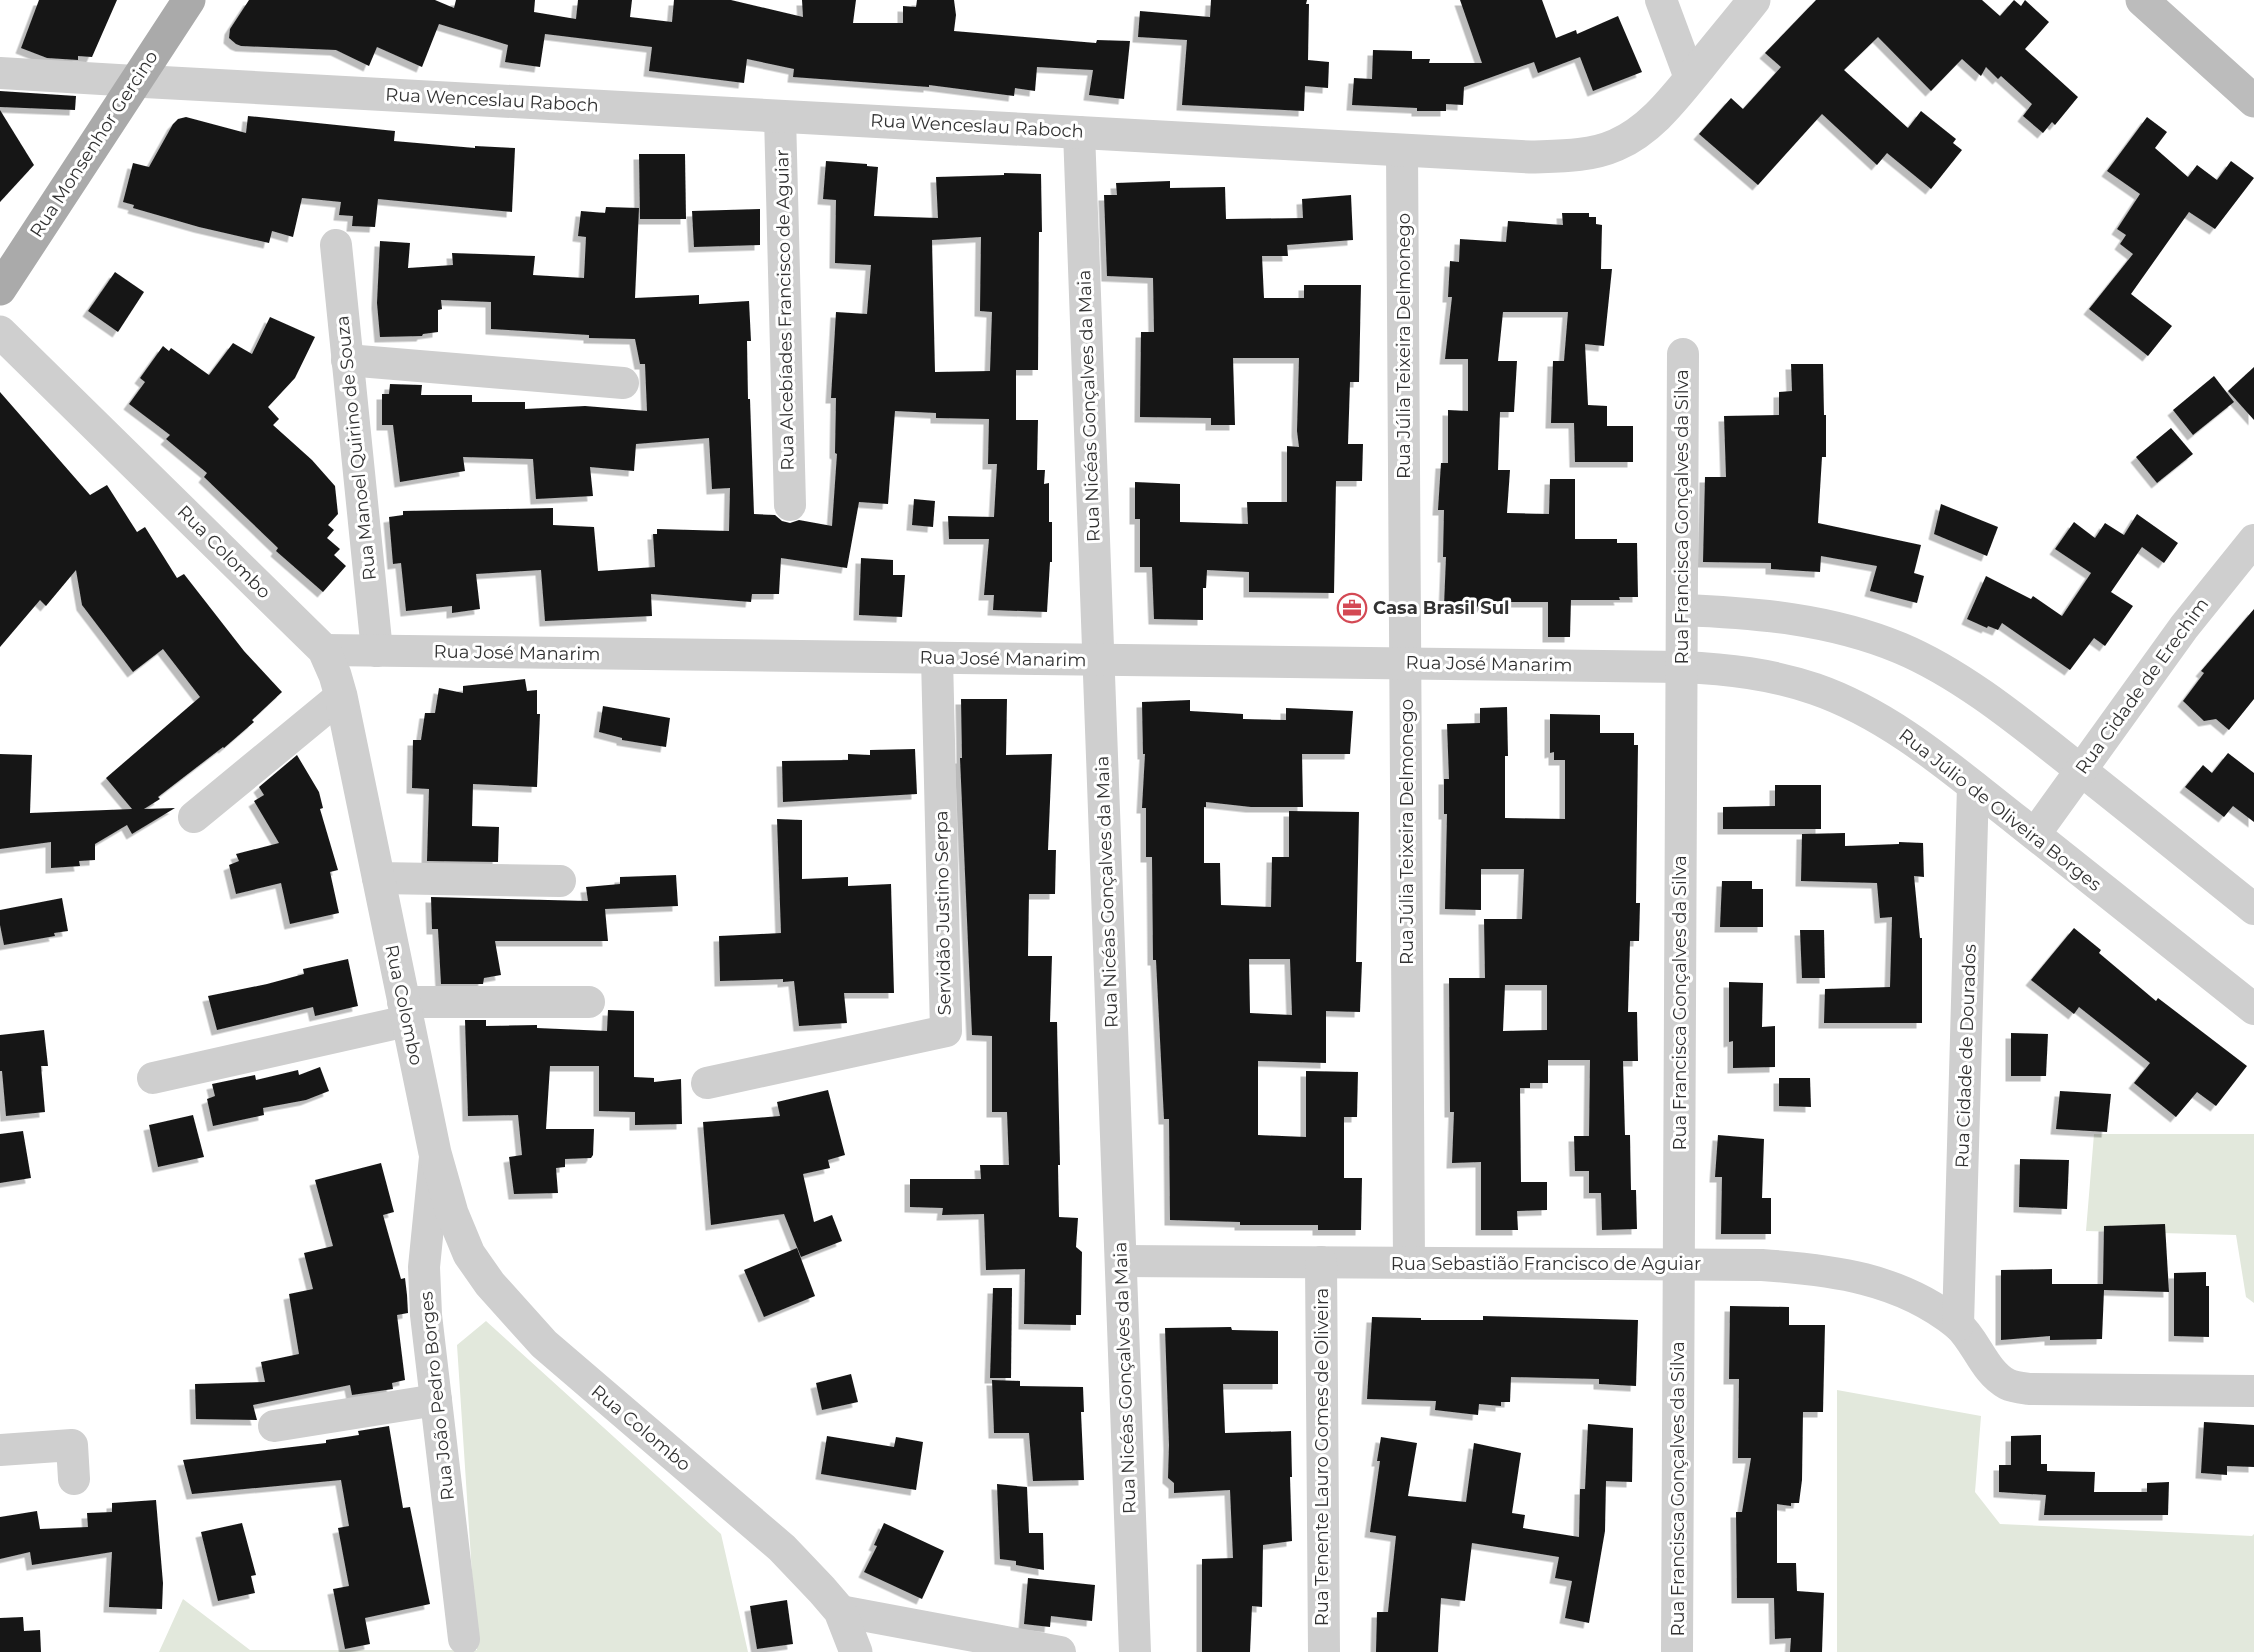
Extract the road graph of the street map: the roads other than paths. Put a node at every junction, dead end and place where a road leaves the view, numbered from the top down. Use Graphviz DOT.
graph roads {
  1 [pos="189,0"];
  2 [pos="1661,0"];
  3 [pos="1754,0"];
  4 [pos="2142,0"];
  5 [pos="0,73"];
  6 [pos="1690,78"];
  7 [pos="135,81"];
  8 [pos="2254,101"];
  9 [pos="780,116"];
  10 [pos="1079,132"];
  11 [pos="1402,150"];
  12 [pos="336,245"];
  13 [pos="0,289"];
  14 [pos="0,332"];
  15 [pos="1683,354"];
  16 [pos="347,360"];
  17 [pos="623,382"];
  18 [pos="790,505"];
  19 [pos="2254,540"];
  20 [pos="1682,610"];
  21 [pos="324,650"];
  22 [pos="377,651"];
  23 [pos="937,658"];
  24 [pos="1099,660"];
  25 [pos="1406,663"];
  26 [pos="1682,667"];
  27 [pos="341,696"];
  28 [pos="2080,770"];
  29 [pos="1973,786"];
  30 [pos="194,817"];
  31 [pos="2035,834"];
  32 [pos="378,878"];
  33 [pos="560,881"];
  34 [pos="2254,909"];
  35 [pos="589,1002"];
  36 [pos="2254,1009"];
  37 [pos="405,1011"];
  38 [pos="153,1078"];
  39 [pos="707,1083"];
  40 [pos="435,1153"];
  41 [pos="1121,1261"];
  42 [pos="1321,1262"];
  43 [pos="1409,1263"];
  44 [pos="1679,1264"];
  45 [pos="1958,1325"];
  46 [pos="2254,1391"];
  47 [pos="436,1400"];
  48 [pos="274,1426"];
  49 [pos="0,1450"];
  50 [pos="74,1479"];
  51 [pos="840,1611"];
  52 [pos="464,1639"];
  53 [pos="856,1652"];
  54 [pos="1060,1652"];
  55 [pos="1135,1652"];
  56 [pos="1324,1652"];
  57 [pos="1677,1652"];
  1 -- 7 [label="main road, Rua Monsenhor Gercino"];
  2 -- 6 [label="street"];
  3 -- 6 [label="street, Rua Wenceslau Raboch"];
  4 -- 8 [label="main road"];
  5 -- 7 [label="street"];
  6 -- 11 [label="street, Rua Wenceslau Raboch"];
  7 -- 9 [label="street, Rua Wenceslau Raboch"];
  7 -- 13 [label="main road, Rua Monsenhor Gercino"];
  9 -- 10 [label="street, Rua Wenceslau Raboch"];
  9 -- 18 [label="street, Rua Alcebíades Francisco de Aguiar"];
  10 -- 11 [label="street, Rua Wenceslau Raboch"];
  10 -- 24 [label="street, Rua Nicéas Gonçalves da Maia"];
  11 -- 25 [label="street, Rua Júlia Teixeira Delmonego"];
  12 -- 16 [label="street, Rua Manoel Quirino de Souza"];
  14 -- 21 [label="street, Rua Colombo"];
  15 -- 20 [label="street, Rua Francisca Gonçalves da Silva"];
  16 -- 17 [label="street"];
  16 -- 22 [label="street, Rua Manoel Quirino de Souza"];
  19 -- 28 [label="street, Rua Cidade de Erechim"];
  20 -- 26 [label="street, Rua Francisca Gonçalves da Silva"];
  20 -- 28 [label="street"];
  21 -- 22 [label="street, Rua José Manarim"];
  21 -- 27 [label="street, Rua Colombo"];
  22 -- 23 [label="street, Rua José Manarim"];
  23 -- 24 [label="street, Rua José Manarim"];
  23 -- 39 [label="street, Servidão Justino Serpa"];
  24 -- 25 [label="street, Rua José Manarim"];
  24 -- 41 [label="street, Rua Nicéas Gonçalves da Maia"];
  25 -- 26 [label="street, Rua José Manarim"];
  25 -- 43 [label="street, Rua Júlia Teixeira Delmonego"];
  26 -- 29 [label="street, Rua Júlio de Oliveira Borges"];
  26 -- 44 [label="street, Rua Francisca Gonçalves da Silva"];
  27 -- 30 [label="street"];
  27 -- 32 [label="street, Rua Colombo"];
  28 -- 31 [label="street, Rua Cidade de Erechim"];
  28 -- 34 [label="street"];
  29 -- 31 [label="street, Rua Júlio de Oliveira Borges"];
  29 -- 45 [label="street, Rua Cidade de Dourados"];
  31 -- 36 [label="street, Rua Júlio de Oliveira Borges"];
  32 -- 33 [label="street"];
  32 -- 37 [label="street, Rua Colombo"];
  35 -- 37 [label="street"];
  37 -- 38 [label="street"];
  37 -- 40 [label="street, Rua Colombo"];
  40 -- 47 [label="street, Rua João Pedro Borges"];
  40 -- 51 [label="street, Rua Colombo"];
  41 -- 42 [label="street, Rua Sebastião Francisco de Aguiar"];
  41 -- 55 [label="street, Rua Nicéas Gonçalves da Maia"];
  42 -- 43 [label="street, Rua Sebastião Francisco de Aguiar"];
  42 -- 56 [label="street, Rua Tenente Lauro Gomes de Oliveira"];
  43 -- 44 [label="street, Rua Sebastião Francisco de Aguiar"];
  44 -- 45 [label="street, Rua Sebastião Francisco de Aguiar"];
  44 -- 57 [label="street, Rua Francisca Gonçalves da Silva"];
  45 -- 46 [label="street, Rua Sebastião Francisco de Aguiar"];
  47 -- 48 [label="street"];
  47 -- 52 [label="street, Rua João Pedro Borges"];
  49 -- 50 [label="street"];
  51 -- 53 [label="street, Rua Colombo"];
  51 -- 54 [label="street"];
}
